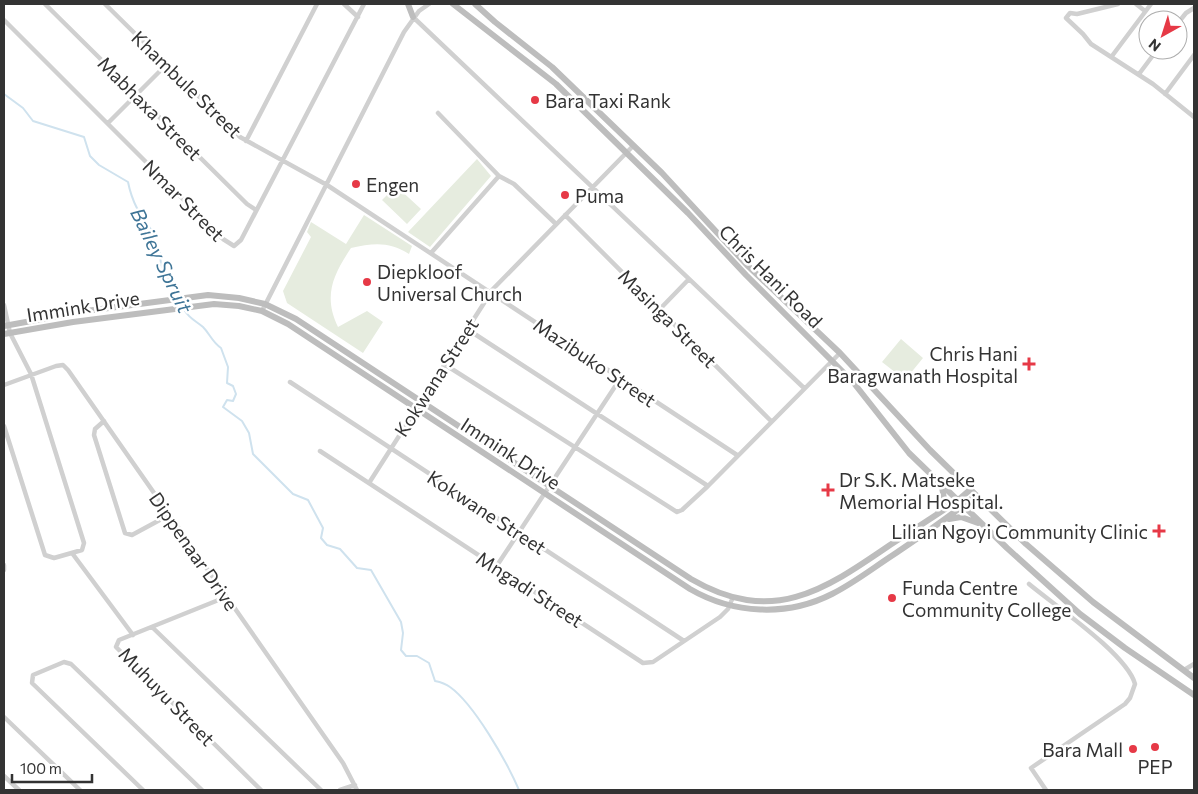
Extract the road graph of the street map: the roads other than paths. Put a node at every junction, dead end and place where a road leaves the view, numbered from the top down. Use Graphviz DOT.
graph roads {
  1 [pos="45,4"];
  2 [pos="105,4"];
  3 [pos="317,4"];
  4 [pos="344,4"];
  5 [pos="364,4"];
  6 [pos="408,4"];
  7 [pos="421,4"];
  8 [pos="429,4"];
  9 [pos="453,4"];
  10 [pos="475,4"];
  11 [pos="1118,4"];
  12 [pos="419,11"];
  13 [pos="358,17"];
  14 [pos="413,17"];
  15 [pos="4,20"];
  16 [pos="1138,22"];
  17 [pos="1194,55"];
  18 [pos="1112,56"];
  19 [pos="1150,60"];
  20 [pos="166,64"];
  21 [pos="1139,74"];
  22 [pos="136,94"];
  23 [pos="1165,94"];
  24 [pos="1194,109"];
  25 [pos="438,113"];
  26 [pos="1192,115"];
  27 [pos="602,116"];
  28 [pos="108,123"];
  29 [pos="246,141"];
  30 [pos="633,146"];
  31 [pos="626,153"];
  32 [pos="282,161"];
  33 [pos="499,176"];
  34 [pos="327,185"];
  35 [pos="593,186"];
  36 [pos="256,210"];
  37 [pos="565,216"];
  38 [pos="556,224"];
  39 [pos="431,253"];
  40 [pos="689,279"];
  41 [pos="491,293"];
  42 [pos="265,304"];
  43 [pos="4,305"];
  44 [pos="659,310"];
  45 [pos="262,312"];
  46 [pos="6,326"];
  47 [pos="467,329"];
  48 [pos="7,334"];
  49 [pos="840,353"];
  50 [pos="832,360"];
  51 [pos="444,364"];
  52 [pos="31,374"];
  53 [pos="620,379"];
  54 [pos="290,382"];
  55 [pos="4,385"];
  56 [pos="804,388"];
  57 [pos="420,401"];
  58 [pos="416,409"];
  59 [pos="597,413"];
  60 [pos="104,421"];
  61 [pos="771,421"];
  62 [pos="4,426"];
  63 [pos="575,447"];
  64 [pos="390,448"];
  65 [pos="320,451"];
  66 [pos="738,456"];
  67 [pos="940,482"];
  68 [pos="369,483"];
  69 [pos="550,486"];
  70 [pos="708,486"];
  71 [pos="971,489"];
  72 [pos="545,493"];
  73 [pos="976,495"];
  74 [pos="957,501"];
  75 [pos="963,506"];
  76 [pos="169,514"];
  77 [pos="937,514"];
  78 [pos="944,521"];
  79 [pos="982,524"];
  80 [pos="519,532"];
  81 [pos="72,553"];
  82 [pos="4,565"];
  83 [pos="496,567"];
  84 [pos="4,570"];
  85 [pos="1029,584"];
  86 [pos="226,597"];
  87 [pos="733,597"];
  88 [pos="730,605"];
  89 [pos="152,627"];
  90 [pos="133,635"];
  91 [pos="684,641"];
  92 [pos="1194,664"];
  93 [pos="1184,670"];
  94 [pos="1194,678"];
  95 [pos="1194,696"];
  96 [pos="5,719"];
  97 [pos="4,776"];
  98 [pos="356,788"];
  99 [pos="19,790"];
  100 [pos="80,790"];
  101 [pos="143,790"];
  102 [pos="202,790"];
  103 [pos="261,790"];
  104 [pos="321,790"];
  105 [pos="340,790"];
  106 [pos="1046,790"];
  1 -- 22 [label="street, Mabhaxa Street"];
  2 -- 20 [label="street, Khambule Street"];
  3 -- 29 [label="street"];
  4 -- 13 [label="street"];
  5 -- 13 [label="street, Nmar Street"];
  6 -- 14 [label="main road"];
  7 -- 12 [label="street"];
  8 -- 12 [label="street"];
  9 -- 31 [label="main road, Chris Hani Road"];
  10 -- 27 [label="main road, Chris Hani Road"];
  11 -- 18 [label="street"];
  12 -- 14 [label="street"];
  13 -- 32 [label="street, Nmar Street"];
  14 -- 34 [label="street"];
  14 -- 35 [label="street"];
  15 -- 28 [label="street, Nmar Street"];
  16 -- 18 [label="street"];
  17 -- 23 [label="street"];
  18 -- 21 [label="street"];
  19 -- 21 [label="street"];
  20 -- 22 [label="street"];
  20 -- 29 [label="street, Khambule Street"];
  21 -- 23 [label="street"];
  22 -- 28 [label="street"];
  22 -- 36 [label="street, Mabhaxa Street"];
  23 -- 26 [label="street"];
  24 -- 26 [label="street"];
  25 -- 33 [label="street"];
  27 -- 30 [label="main road, Chris Hani Road"];
  27 -- 31 [label="main road"];
  28 -- 36 [label="street, Nmar Street"];
  29 -- 32 [label="street, Khambule Street"];
  30 -- 31 [label="street, Kokwana Street"];
  30 -- 49 [label="main road, Chris Hani Road"];
  31 -- 35 [label="street, Kokwana Street"];
  31 -- 50 [label="main road, Chris Hani Road"];
  32 -- 34 [label="street, Khambule Street"];
  32 -- 36 [label="street, Nmar Street"];
  33 -- 38 [label="street"];
  33 -- 39 [label="street"];
  34 -- 39 [label="street, Mazibuko Street"];
  34 -- 42 [label="street"];
  35 -- 37 [label="street, Kokwana Street"];
  35 -- 40 [label="street"];
  37 -- 38 [label="street, Kokwana Street"];
  37 -- 44 [label="street, Masinga Street"];
  38 -- 41 [label="street, Kokwana Street"];
  39 -- 41 [label="street, Mazibuko Street"];
  40 -- 44 [label="street"];
  40 -- 56 [label="street"];
  41 -- 47 [label="street, Kokwana Street"];
  41 -- 53 [label="street, Mazibuko Street"];
  42 -- 45 [label="street"];
  42 -- 46 [label="main road, Immink Drive"];
  42 -- 57 [label="main road, Immink Drive"];
  43 -- 46 [label="street"];
  44 -- 61 [label="street, Masinga Street"];
  45 -- 48 [label="main road, Immink Drive"];
  45 -- 58 [label="main road, Immink Drive"];
  46 -- 48 [label="street"];
  47 -- 51 [label="street, Kokwana Street"];
  47 -- 59 [label="street"];
  48 -- 52 [label="street"];
  49 -- 50 [label="street"];
  49 -- 71 [label="main road, Chris Hani Road"];
  50 -- 56 [label="street"];
  50 -- 67 [label="main road, Chris Hani Road"];
  51 -- 57 [label="street, Kokwana Street"];
  51 -- 63 [label="street"];
  52 -- 55 [label="street, Dippenaar Drive"];
  52 -- 60 [label="street, Dippenaar Drive"];
  52 -- 81 [label="street"];
  53 -- 59 [label="street"];
  53 -- 66 [label="street, Mazibuko Street"];
  54 -- 64 [label="street, Kokwane Street"];
  56 -- 61 [label="street"];
  57 -- 58 [label="street, Kokwana Street"];
  57 -- 69 [label="main road, Immink Drive"];
  58 -- 64 [label="street, Kokwana Street"];
  58 -- 72 [label="main road, Immink Drive"];
  59 -- 63 [label="street"];
  59 -- 70 [label="street"];
  60 -- 76 [label="street, Dippenaar Drive"];
  60 -- 76 [label="street"];
  61 -- 66 [label="street"];
  62 -- 81 [label="street"];
  63 -- 69 [label="street"];
  63 -- 70 [label="street"];
  64 -- 68 [label="street, Kokwana Street"];
  64 -- 80 [label="street, Kokwane Street"];
  65 -- 68 [label="street, Mngadi Street"];
  66 -- 70 [label="street"];
  67 -- 74 [label="main road, Chris Hani Road"];
  67 -- 77 [label="main road"];
  68 -- 83 [label="street, Mngadi Street"];
  69 -- 72 [label="street"];
  69 -- 87 [label="main road, Immink Drive"];
  71 -- 73 [label="main road, Chris Hani Road"];
  71 -- 74 [label="main road"];
  72 -- 80 [label="street"];
  72 -- 88 [label="main road, Immink Drive"];
  73 -- 75 [label="main road, Immink Drive"];
  73 -- 93 [label="main road, Chris Hani Road"];
  74 -- 75 [label="main road, Chris Hani Road"];
  74 -- 77 [label="main road"];
  75 -- 78 [label="main road, Immink Drive"];
  75 -- 79 [label="main road, Chris Hani Road"];
  76 -- 86 [label="street, Dippenaar Drive"];
  77 -- 87 [label="main road, Immink Drive"];
  78 -- 79 [label="main road"];
  78 -- 88 [label="main road, Immink Drive"];
  79 -- 95 [label="main road, Chris Hani Road"];
  80 -- 83 [label="street"];
  80 -- 91 [label="street, Kokwane Street"];
  81 -- 90 [label="street"];
  82 -- 84 [label="street"];
  83 -- 91 [label="street, Mngadi Street"];
  85 -- 106 [label="street"];
  86 -- 89 [label="street, Muhuyu Street"];
  86 -- 98 [label="street, Dippenaar Drive"];
  87 -- 88 [label="street, Mngadi Street"];
  88 -- 91 [label="street, Mngadi Street"];
  89 -- 90 [label="street, Muhuyu Street"];
  89 -- 104 [label="street"];
  90 -- 103 [label="street, Muhuyu Street"];
  92 -- 93 [label="street"];
  93 -- 94 [label="main road, Chris Hani Road"];
  96 -- 100 [label="street"];
  97 -- 99 [label="street"];
  98 -- 105 [label="street"];
  101 -- 102 [label="street"];
}
